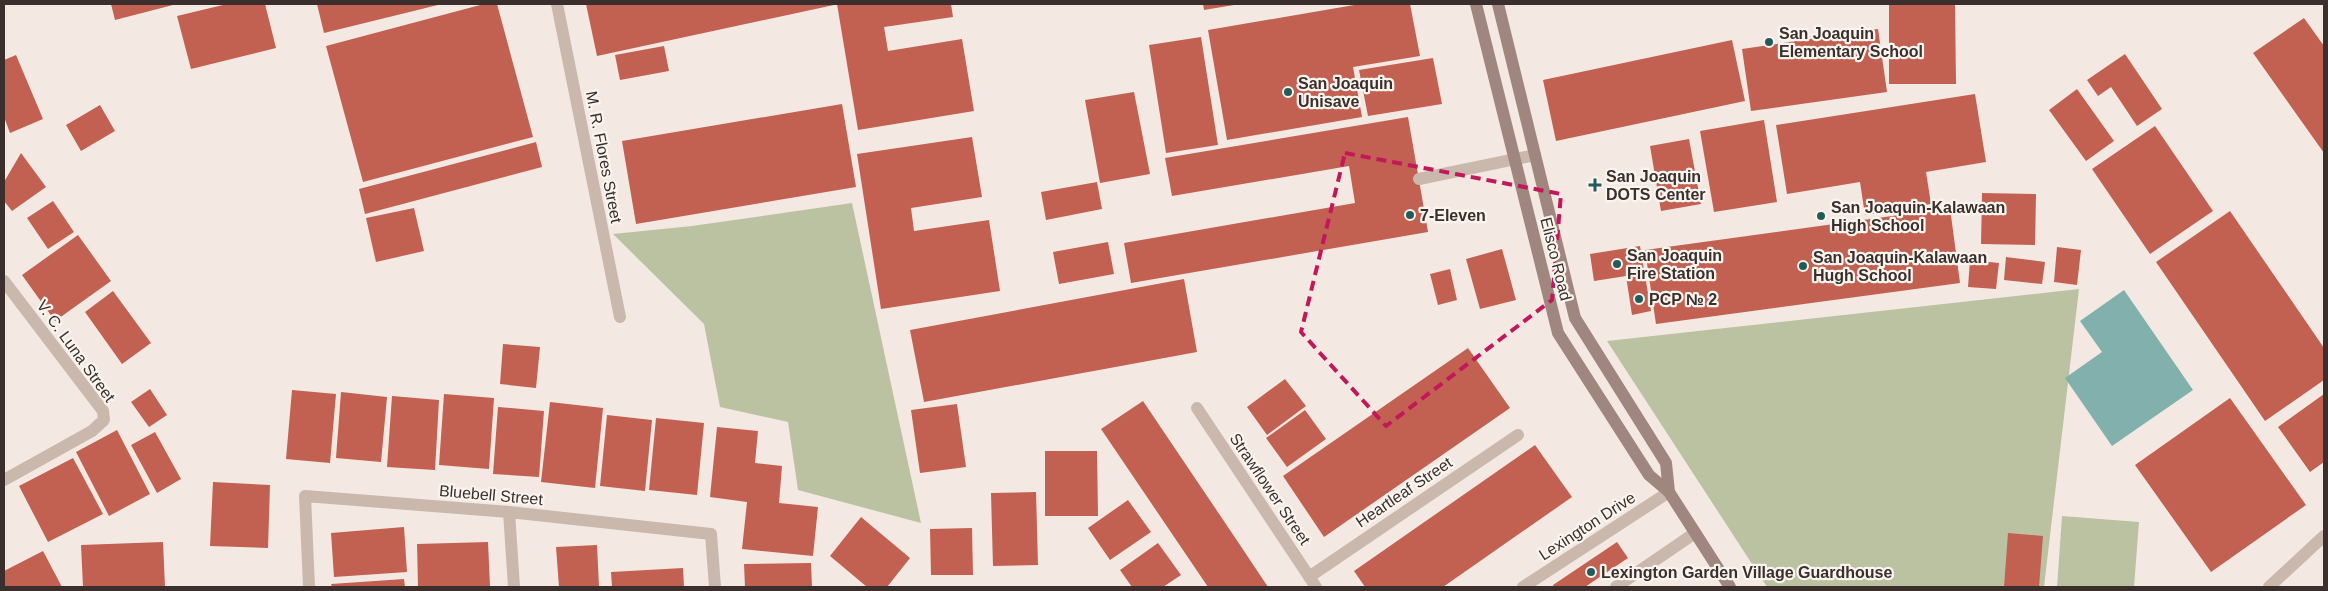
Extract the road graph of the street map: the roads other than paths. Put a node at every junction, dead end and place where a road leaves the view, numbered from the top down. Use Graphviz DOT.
graph roads {
  1 [pos="557,4"];
  2 [pos="1476,4"];
  3 [pos="1498,4"];
  4 [pos="1535,155"];
  5 [pos="1515,160"];
  6 [pos="1419,178"];
  7 [pos="4,281"];
  8 [pos="620,317"];
  9 [pos="1197,408"];
  10 [pos="1518,435"];
  11 [pos="4,480"];
  12 [pos="1669,492"];
  13 [pos="509,512"];
  14 [pos="1695,533"];
  15 [pos="2324,536"];
  16 [pos="1313,582"];
  17 [pos="309,587"];
  18 [pos="514,587"];
  19 [pos="715,587"];
  20 [pos="1522,587"];
  21 [pos="1616,587"];
  22 [pos="1730,587"];
  23 [pos="2269,587"];
  1 -- 8 [label="street, M. R. Flores Street"];
  2 -- 5 [label="main road, Elisco Road"];
  3 -- 4 [label="main road, Elisco Road"];
  4 -- 5 [label="street"];
  4 -- 12 [label="main road, Elisco Road"];
  5 -- 6 [label="street"];
  5 -- 12 [label="main road, Elisco Road"];
  7 -- 11 [label="street, V. C. Luna Street"];
  9 -- 16 [label="street, Strawflower Street"];
  10 -- 16 [label="street, Heartleaf Street"];
  12 -- 14 [label="main road, Elisco Road"];
  12 -- 20 [label="street, Lexington Drive"];
  13 -- 17 [label="street, Bluebell Street"];
  13 -- 18 [label="street"];
  13 -- 19 [label="street, Bluebell Street"];
  14 -- 21 [label="street"];
  14 -- 22 [label="main road, Elisco Road"];
  15 -- 23 [label="street"];
}
